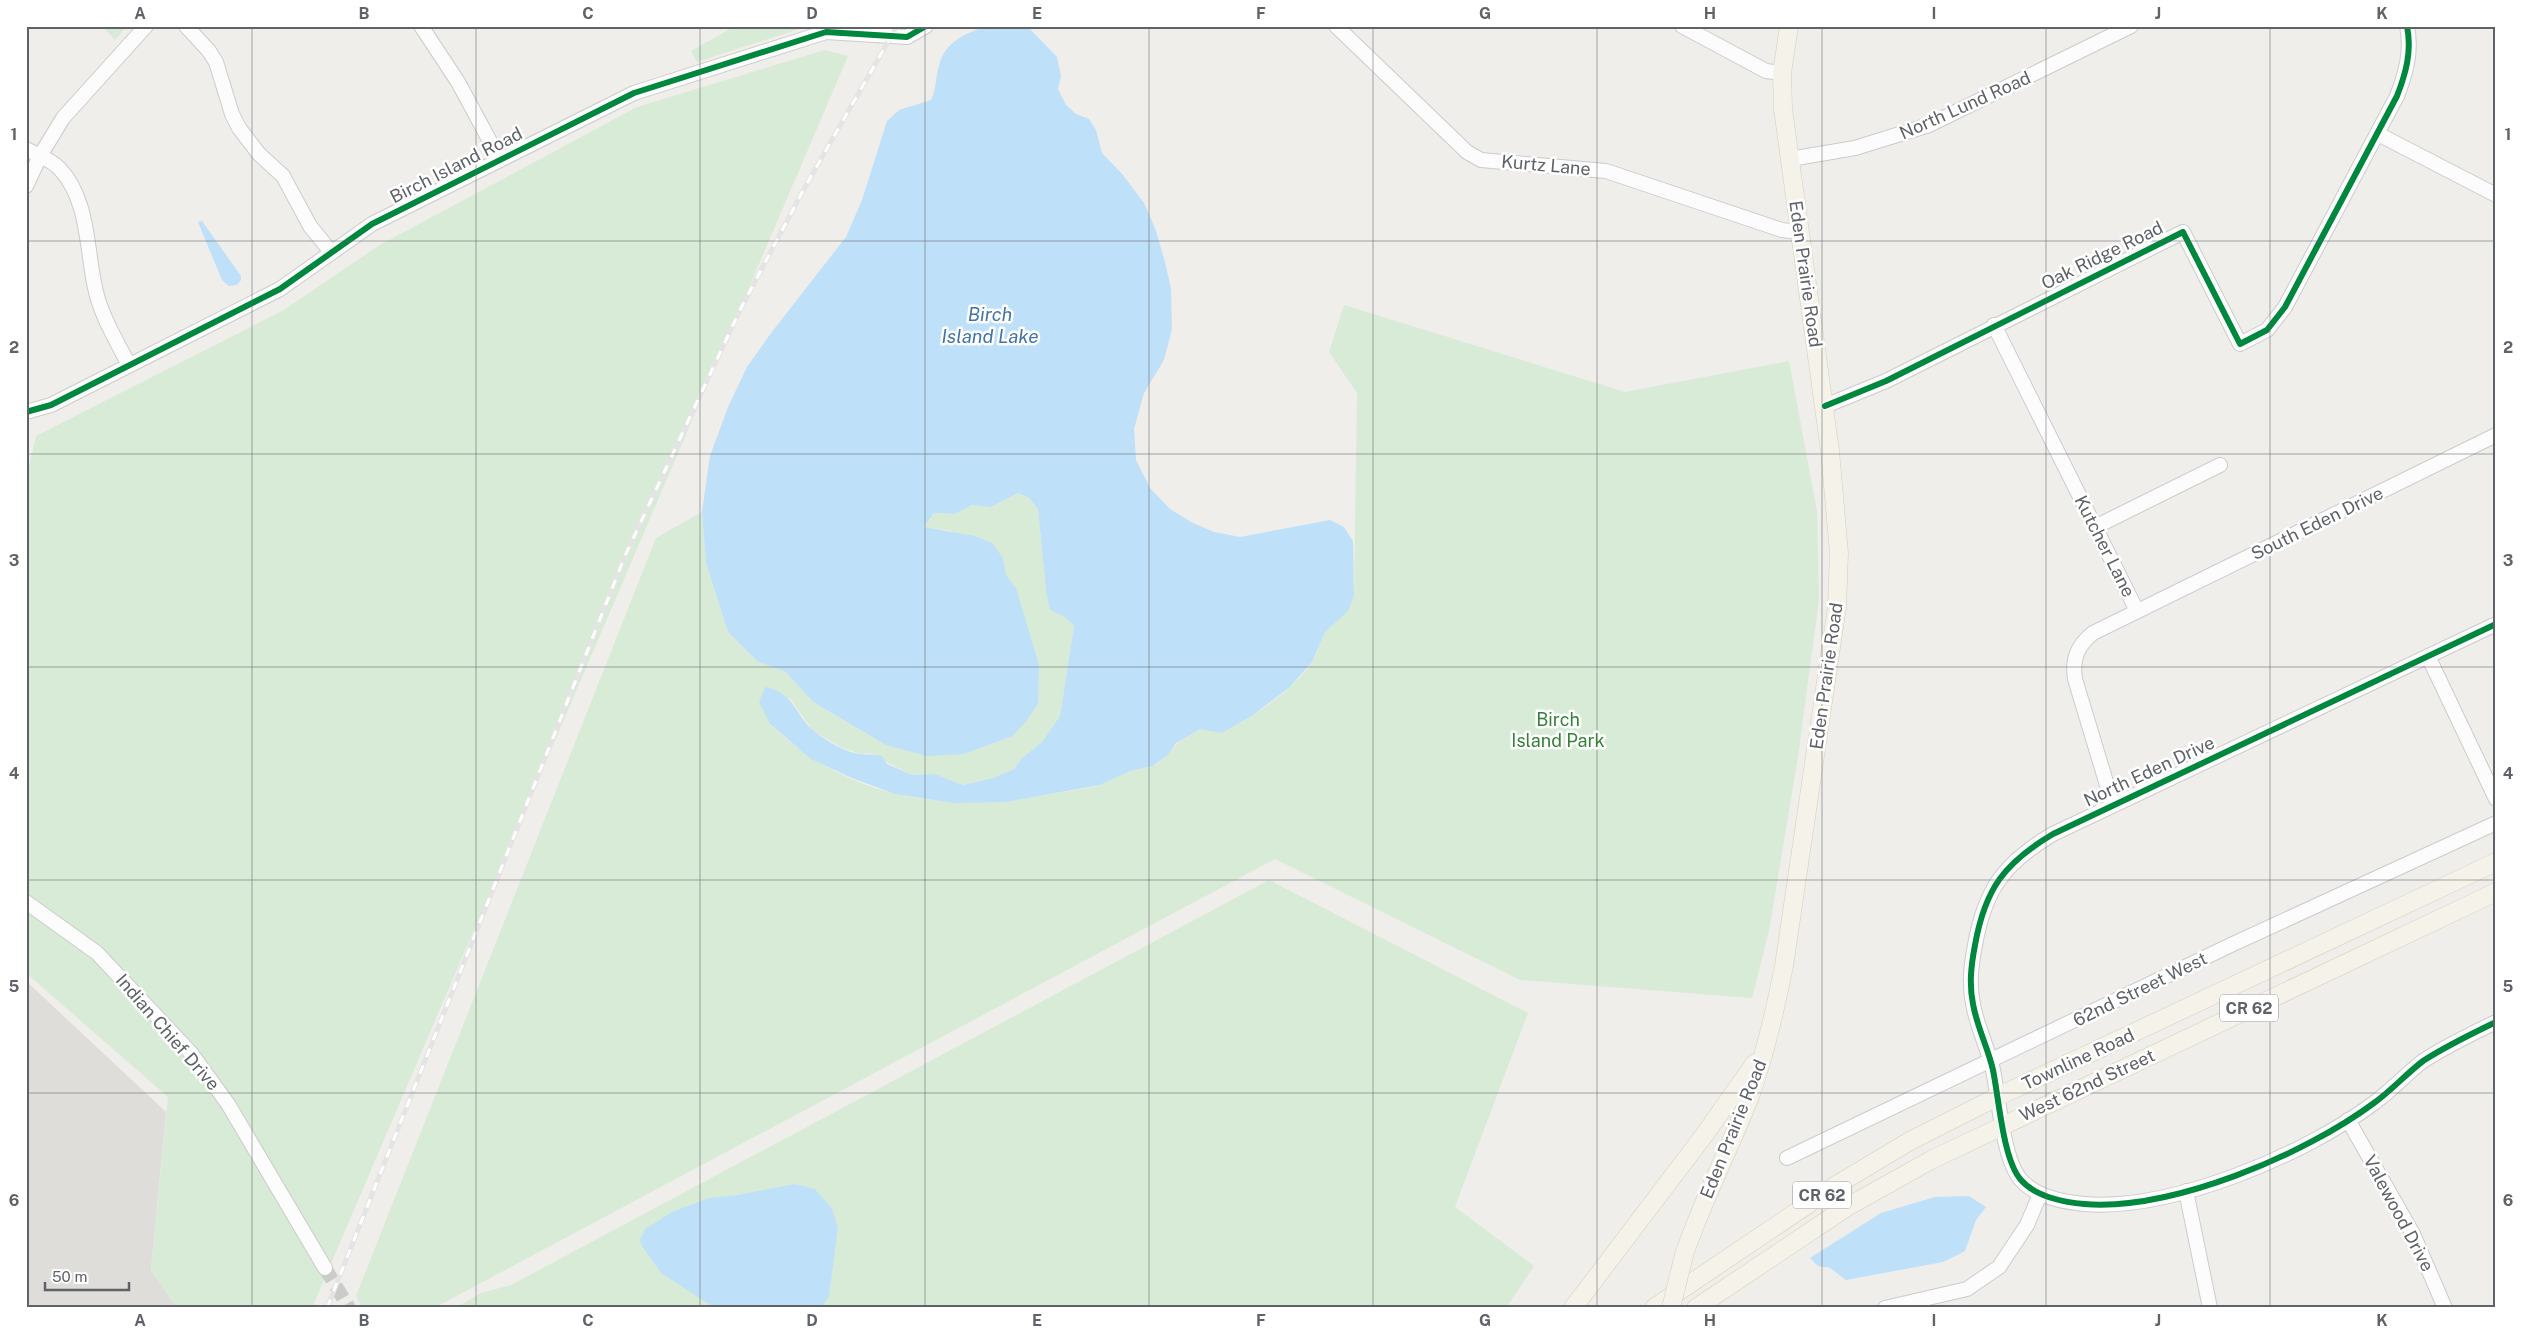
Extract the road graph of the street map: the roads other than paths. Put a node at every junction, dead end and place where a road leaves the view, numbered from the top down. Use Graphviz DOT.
graph roads {
  1 [pos="146,26"];
  2 [pos="186,26"];
  3 [pos="421,26"];
  4 [pos="926,26"];
  5 [pos="1336,26"];
  6 [pos="1682,26"];
  7 [pos="1789,26"];
  8 [pos="2131,26"];
  9 [pos="2406,26"];
  10 [pos="1782,73"];
  11 [pos="2378,134"];
  12 [pos="26,149"];
  13 [pos="40,156"];
  14 [pos="1790,159"];
  15 [pos="500,160"];
  16 [pos="26,186"];
  17 [pos="2496,195"];
  18 [pos="1799,232"];
  19 [pos="331,252"];
  20 [pos="1994,325"];
  21 [pos="129,365"];
  22 [pos="1825,406"];
  23 [pos="26,412"];
  24 [pos="2496,435"];
  25 [pos="2220,465"];
  26 [pos="2095,527"];
  27 [pos="2137,612"];
  28 [pos="2496,624"];
  29 [pos="2428,656"];
  30 [pos="2496,799"];
  31 [pos="2113,805"];
  32 [pos="2496,823"];
  33 [pos="2496,862"];
  34 [pos="2496,892"];
  35 [pos="26,902"];
  36 [pos="2496,1022"];
  37 [pos="1764,1050"];
  38 [pos="1991,1062"];
  39 [pos="1997,1097"];
  40 [pos="2348,1120"];
  41 [pos="2003,1124"];
  42 [pos="1787,1158"];
  43 [pos="2186,1191"];
  44 [pos="2040,1194"];
  45 [pos="325,1268"];
  46 [pos="1573,1308"];
  47 [pos="1654,1308"];
  48 [pos="1670,1308"];
  49 [pos="1696,1308"];
  50 [pos="1885,1308"];
  51 [pos="2210,1308"];
  52 [pos="2446,1308"];
  1 -- 13 [label="street"];
  2 -- 19 [label="street"];
  3 -- 15 [label="street"];
  4 -- 15 [label="street, Birch Island Road"];
  5 -- 18 [label="street, Kurtz Lane"];
  6 -- 10 [label="street"];
  7 -- 10 [label="main road, Eden Prairie Road"];
  8 -- 14 [label="street, North Lund Road"];
  9 -- 11 [label="street"];
  10 -- 14 [label="main road, Eden Prairie Road"];
  11 -- 17 [label="street"];
  11 -- 20 [label="street, Oak Ridge Road"];
  12 -- 13 [label="street"];
  13 -- 16 [label="street"];
  13 -- 21 [label="street"];
  14 -- 18 [label="main road, Eden Prairie Road"];
  15 -- 19 [label="street, Birch Island Road"];
  18 -- 22 [label="main road, Eden Prairie Road"];
  19 -- 21 [label="street, Birch Island Road"];
  20 -- 22 [label="street, Oak Ridge Road"];
  20 -- 26 [label="street, Kutcher Lane"];
  21 -- 23 [label="street, Birch Island Road"];
  22 -- 37 [label="main road, Eden Prairie Road"];
  24 -- 27 [label="street, South Eden Drive"];
  25 -- 26 [label="street"];
  26 -- 27 [label="street, Kutcher Lane"];
  27 -- 31 [label="street, Kutcher Lane"];
  28 -- 29 [label="street, North Eden Drive"];
  29 -- 30 [label="street"];
  29 -- 31 [label="street, North Eden Drive"];
  31 -- 38 [label="street, North Eden Drive"];
  32 -- 38 [label="street, 62nd Street West"];
  33 -- 39 [label="main road, Townline Road / CR 62"];
  34 -- 41 [label="main road, West 62nd Street / CR 62"];
  35 -- 45 [label="street, Indian Chief Drive"];
  36 -- 40 [label="street"];
  37 -- 46 [label="main road"];
  37 -- 48 [label="main road, Eden Prairie Road, bridge"];
  38 -- 39 [label="street, North Eden Drive"];
  38 -- 42 [label="street, 62nd Street West"];
  39 -- 41 [label="street, North Eden Drive"];
  39 -- 47 [label="main road, Townline Road / CR 62"];
  40 -- 43 [label="street"];
  40 -- 52 [label="street, Valewood Drive"];
  41 -- 44 [label="street, North Eden Drive"];
  41 -- 49 [label="main road, West 62nd Street / CR 62"];
  43 -- 44 [label="street"];
  43 -- 51 [label="street"];
  44 -- 50 [label="street"];
}
